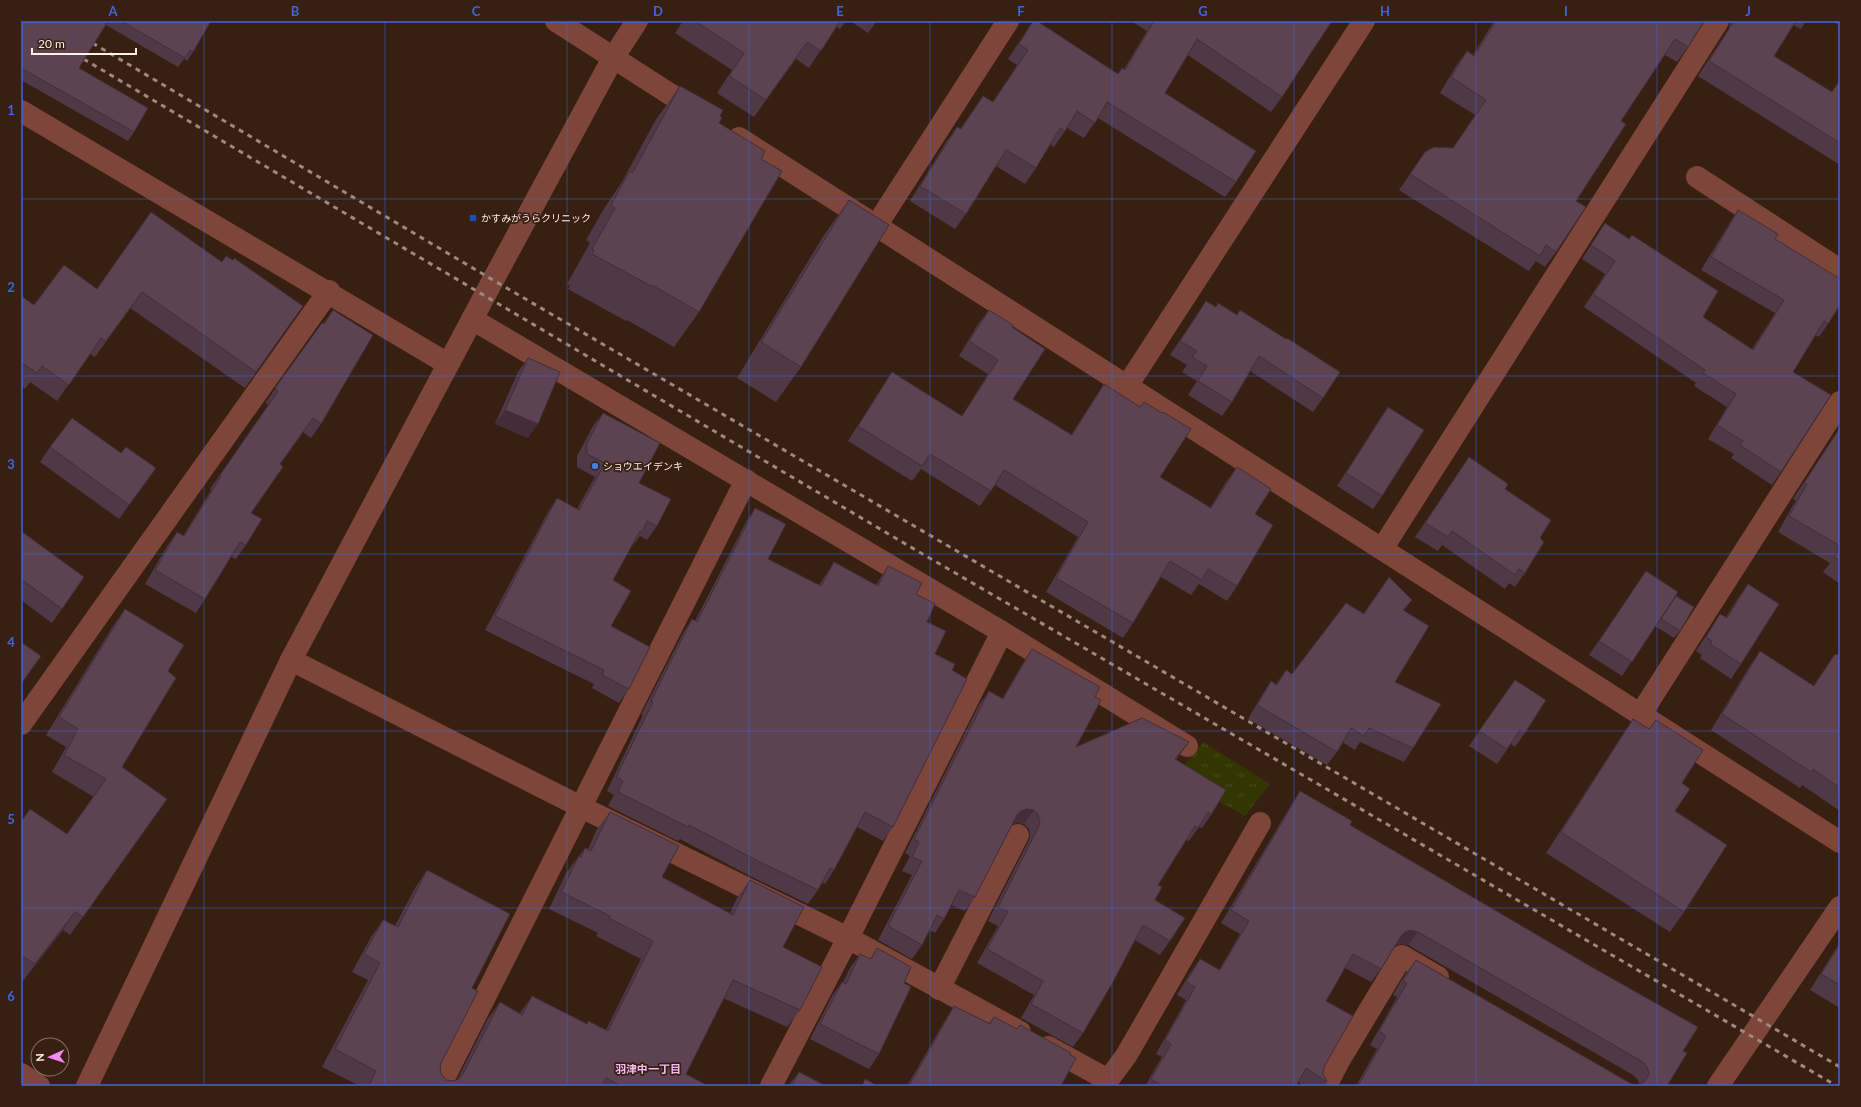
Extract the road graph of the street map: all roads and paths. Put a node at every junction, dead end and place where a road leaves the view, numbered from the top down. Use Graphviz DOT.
graph roads {
  1 [pos="556,21"];
  2 [pos="637,21"];
  3 [pos="1008,21"];
  4 [pos="1364,21"];
  5 [pos="1718,21"];
  6 [pos="613,58"];
  7 [pos="21,111"];
  8 [pos="1697,177"];
  9 [pos="876,226"];
  10 [pos="1840,270"];
  11 [pos="329,292"];
  12 [pos="472,319"];
  13 [pos="448,364"];
  14 [pos="1127,386"];
  15 [pos="1840,402"];
  16 [pos="746,480"];
  17 [pos="1382,548"];
  18 [pos="1002,632"];
  19 [pos="291,660"];
  20 [pos="1640,715"];
  21 [pos="21,724"];
  22 [pos="1187,746"];
  23 [pos="581,807"];
  24 [pos="1260,822"];
  25 [pos="1018,835"];
  26 [pos="1840,842"];
  27 [pos="1840,907"];
  28 [pos="848,938"];
  29 [pos="1456,988"];
  30 [pos="939,989"];
  31 [pos="21,1074"];
  32 [pos="1106,1083"];
  33 [pos="39,1086"];
  34 [pos="87,1086"];
  35 [pos="440,1086"];
  36 [pos="771,1086"];
  37 [pos="1326,1086"];
  38 [pos="1718,1086"];
  1 -- 6 [label="street"];
  2 -- 6 [label="street"];
  3 -- 9 [label="street"];
  4 -- 14 [label="street"];
  5 -- 17 [label="street"];
  6 -- 9 [label="street"];
  6 -- 12 [label="street"];
  7 -- 11 [label="street"];
  8 -- 10 [label="street"];
  9 -- 14 [label="street"];
  11 -- 13 [label="street"];
  11 -- 21 [label="street"];
  12 -- 13 [label="street"];
  12 -- 16 [label="street"];
  13 -- 19 [label="street"];
  14 -- 17 [label="street"];
  15 -- 20 [label="street"];
  16 -- 18 [label="street"];
  16 -- 23 [label="street"];
  17 -- 20 [label="street"];
  18 -- 22 [label="street"];
  18 -- 28 [label="street"];
  19 -- 23 [label="street"];
  19 -- 34 [label="street"];
  20 -- 26 [label="street"];
  23 -- 28 [label="street"];
  23 -- 35 [label="street"];
  24 -- 32 [label="street"];
  25 -- 30 [label="street"];
  27 -- 38 [label="street"];
  28 -- 30 [label="street"];
  28 -- 36 [label="street"];
  29 -- 37 [label="street"];
  30 -- 32 [label="street"];
  31 -- 33 [label="street"];
}
